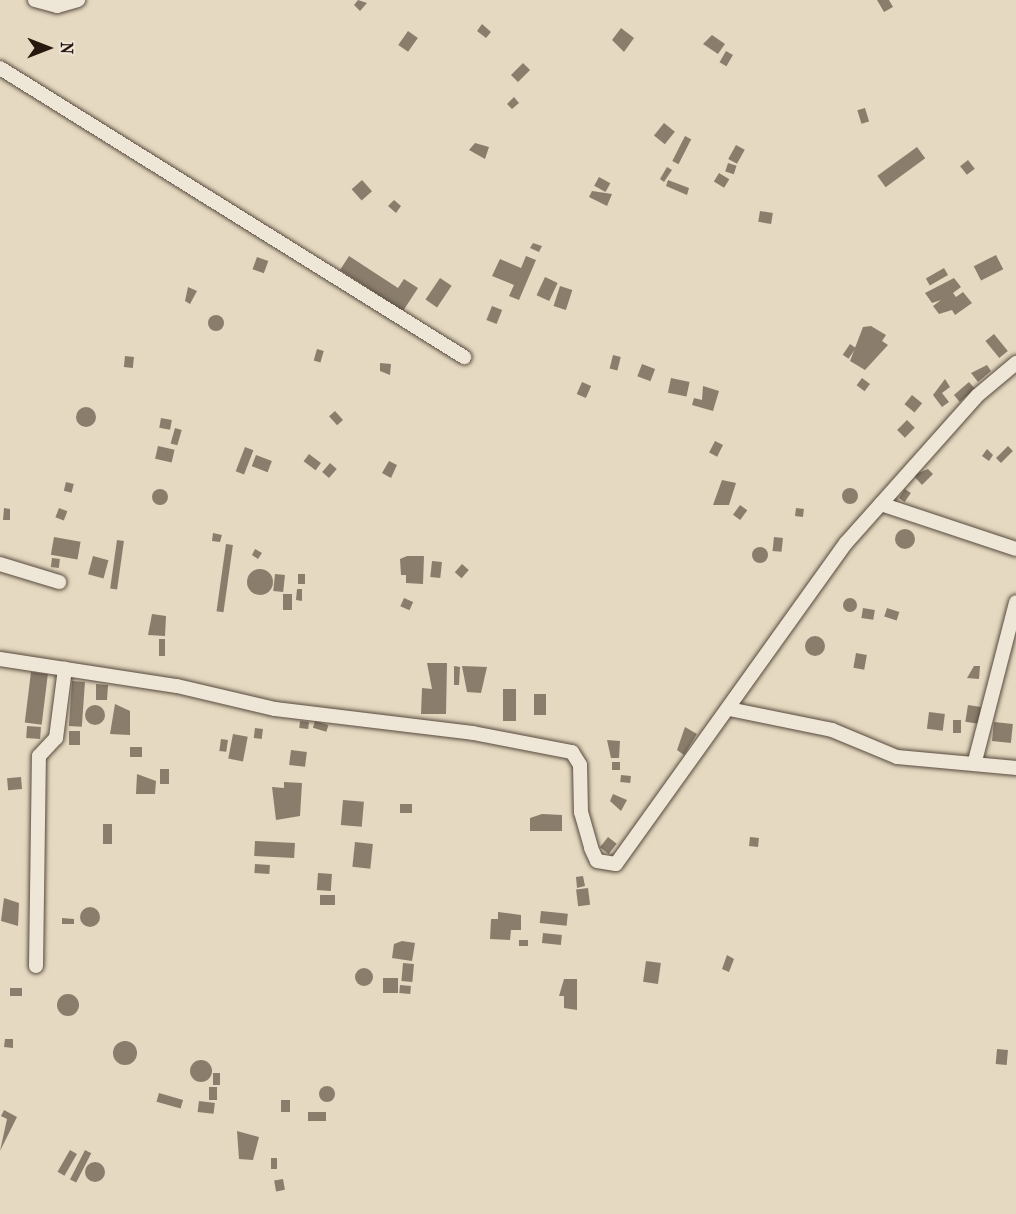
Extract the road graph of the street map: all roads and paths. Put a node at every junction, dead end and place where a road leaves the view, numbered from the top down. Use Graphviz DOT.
graph roads {
  1 [pos="35,0"];
  2 [pos="78,0"];
  3 [pos="0,68"];
  4 [pos="464,357"];
  5 [pos="1016,363"];
  6 [pos="881,504"];
  7 [pos="1016,549"];
  8 [pos="0,564"];
  9 [pos="59,582"];
  10 [pos="1016,602"];
  11 [pos="0,659"];
  12 [pos="65,669"];
  13 [pos="729,709"];
  14 [pos="975,760"];
  15 [pos="1016,768"];
  16 [pos="36,966"];
  1 -- 2 [label="street"];
  3 -- 4 [label="street"];
  5 -- 6 [label="street"];
  6 -- 7 [label="street"];
  6 -- 13 [label="street"];
  8 -- 9 [label="street"];
  10 -- 14 [label="street"];
  11 -- 12 [label="street"];
  12 -- 13 [label="street"];
  12 -- 16 [label="street"];
  13 -- 14 [label="street"];
  14 -- 15 [label="street"];
}
